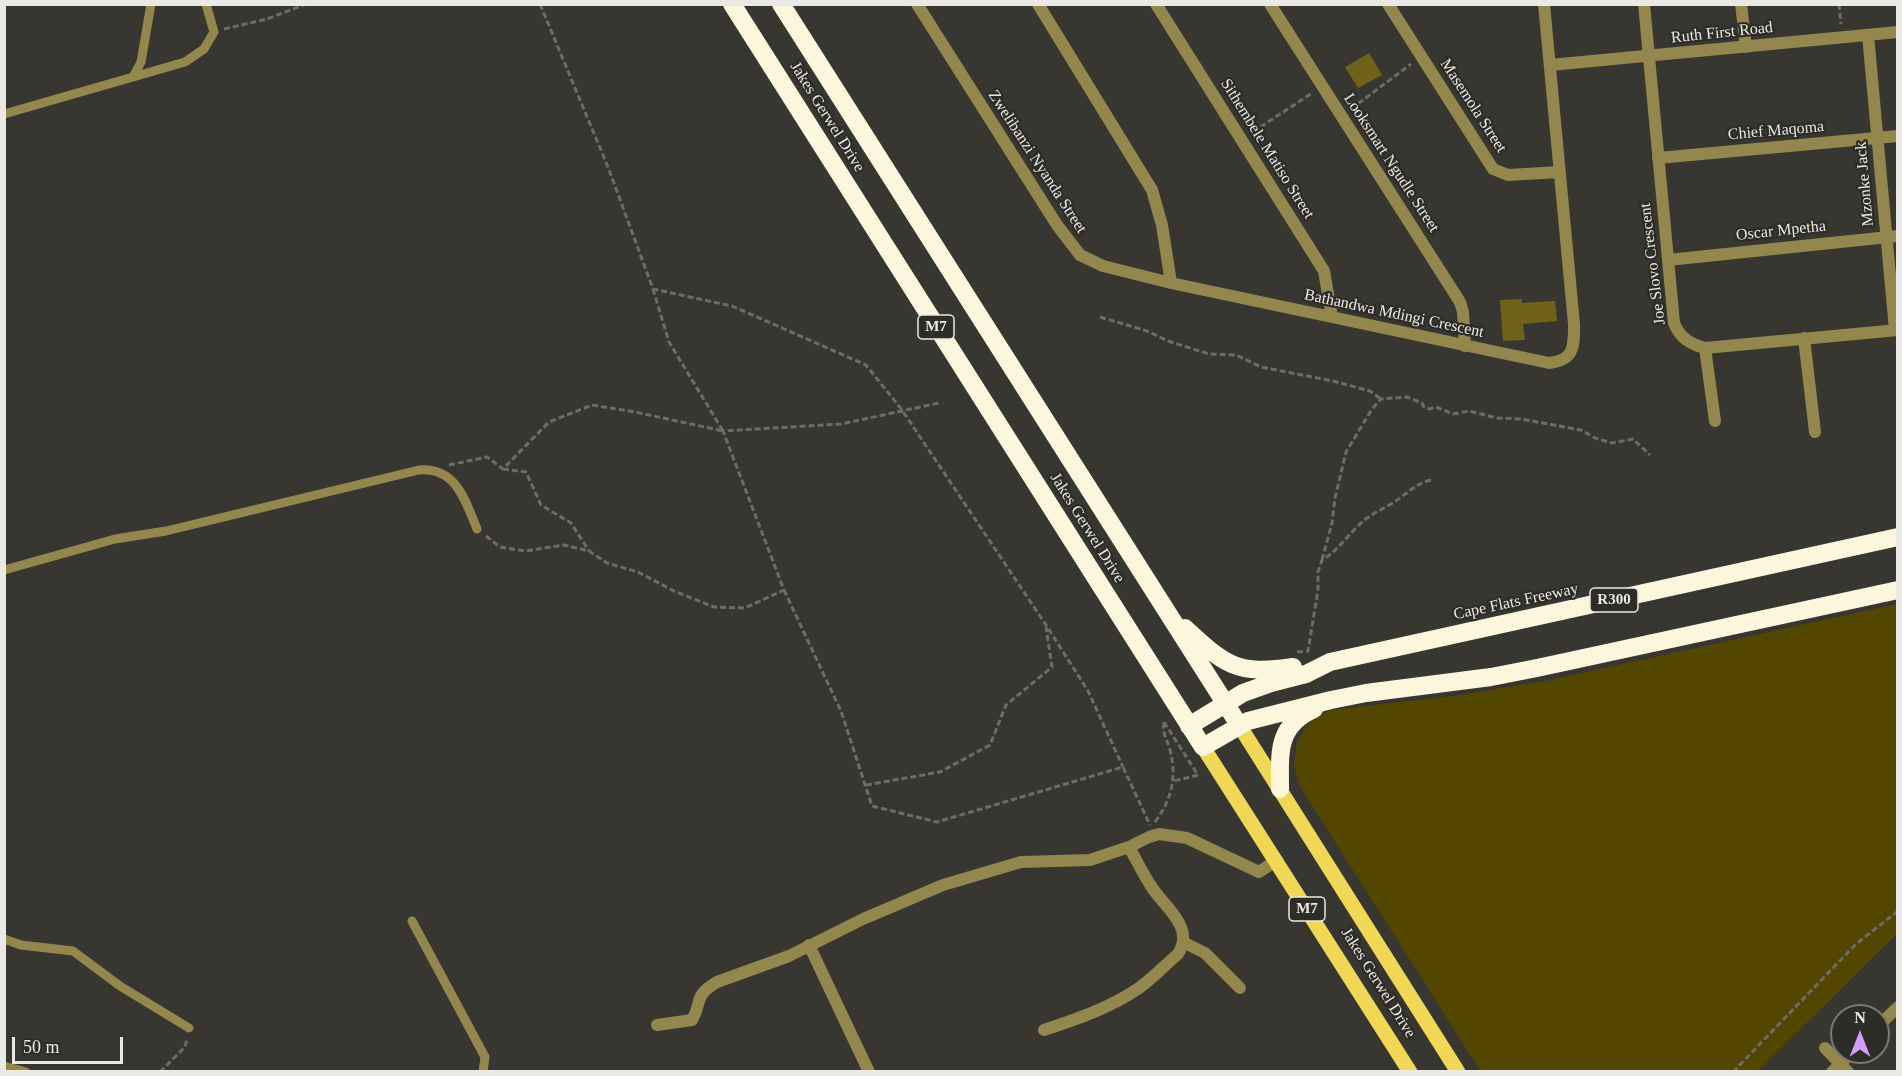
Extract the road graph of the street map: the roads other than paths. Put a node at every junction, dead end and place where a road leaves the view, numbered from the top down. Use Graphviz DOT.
graph roads {
  1 [pos="150,4"];
  2 [pos="206,4"];
  3 [pos="732,4"];
  4 [pos="781,4"];
  5 [pos="917,4"];
  6 [pos="1038,4"];
  7 [pos="1156,4"];
  8 [pos="1270,4"];
  9 [pos="1389,4"];
  10 [pos="1544,4"];
  11 [pos="1644,4"];
  12 [pos="1741,4"];
  13 [pos="1898,32"];
  14 [pos="1868,35"];
  15 [pos="1746,47"];
  16 [pos="1649,57"];
  17 [pos="1550,65"];
  18 [pos="133,77"];
  19 [pos="4,114"];
  20 [pos="1898,136"];
  21 [pos="1878,138"];
  22 [pos="1658,158"];
  23 [pos="1559,172"];
  24 [pos="1892,236"];
  25 [pos="1668,260"];
  26 [pos="1171,283"];
  27 [pos="1332,317"];
  28 [pos="1896,330"];
  29 [pos="1804,338"];
  30 [pos="1465,346"];
  31 [pos="1705,348"];
  32 [pos="1715,421"];
  33 [pos="1815,432"];
  34 [pos="477,529"];
  35 [pos="1898,537"];
  36 [pos="4,570"];
  37 [pos="1898,590"];
  38 [pos="1171,618"];
  39 [pos="1330,662"];
  40 [pos="1331,700"];
  41 [pos="1225,704"];
  42 [pos="1239,725"];
  43 [pos="1189,726"];
  44 [pos="1203,747"];
  45 [pos="1280,789"];
  46 [pos="1129,847"];
  47 [pos="1277,860"];
  48 [pos="412,921"];
  49 [pos="4,939"];
  50 [pos="1183,942"];
  51 [pos="809,945"];
  52 [pos="1240,988"];
  53 [pos="657,1025"];
  54 [pos="189,1028"];
  55 [pos="1044,1030"];
  56 [pos="1825,1048"];
  57 [pos="4,1066"];
  58 [pos="1840,1069"];
  59 [pos="26,1071"];
  60 [pos="483,1071"];
  61 [pos="869,1071"];
  62 [pos="1410,1071"];
  63 [pos="1458,1071"];
  1 -- 18 [label="lane"];
  2 -- 18 [label="lane"];
  3 -- 43 [label="highway, Jakes Gerwel Drive / M7"];
  4 -- 38 [label="highway, Jakes Gerwel Drive / M7"];
  5 -- 26 [label="street, Zwelibanzi Nyanda Street"];
  6 -- 26 [label="street"];
  7 -- 27 [label="street, Sithembele Matiso Street"];
  8 -- 30 [label="street, Looksmart Ngudle Street"];
  9 -- 23 [label="street, Masemola Street"];
  10 -- 17 [label="street, Bathandwa Mdingi Crescent"];
  11 -- 16 [label="street, Joe Slovo Crescent"];
  12 -- 15 [label="street"];
  13 -- 14 [label="street, Ruth First Road"];
  14 -- 15 [label="street, Ruth First Road"];
  14 -- 21 [label="street, Mzonke Jack"];
  15 -- 16 [label="street, Ruth First Road"];
  16 -- 17 [label="street, Ruth First Road"];
  16 -- 22 [label="street, Joe Slovo Crescent"];
  17 -- 23 [label="street, Bathandwa Mdingi Crescent"];
  18 -- 19 [label="lane"];
  20 -- 21 [label="street, Chief Maqoma"];
  21 -- 22 [label="street, Chief Maqoma"];
  21 -- 24 [label="street, Mzonke Jack"];
  22 -- 25 [label="street, Joe Slovo Crescent"];
  23 -- 30 [label="street, Bathandwa Mdingi Crescent"];
  24 -- 25 [label="street, Oscar Mpetha"];
  24 -- 28 [label="street, Mzonke Jack"];
  25 -- 31 [label="street, Joe Slovo Crescent"];
  26 -- 27 [label="street, Bathandwa Mdingi Crescent"];
  27 -- 30 [label="street, Bathandwa Mdingi Crescent"];
  28 -- 29 [label="street"];
  29 -- 31 [label="street"];
  29 -- 33 [label="street"];
  31 -- 32 [label="street"];
  34 -- 36 [label="lane"];
  35 -- 39 [label="highway, Cape Flats Freeway / R300"];
  37 -- 40 [label="highway"];
  38 -- 39 [label="highway"];
  38 -- 41 [label="highway, Jakes Gerwel Drive / M7"];
  39 -- 41 [label="highway, Cape Flats Freeway / R300"];
  40 -- 42 [label="highway"];
  40 -- 45 [label="highway"];
  41 -- 42 [label="highway, Jakes Gerwel Drive / M7"];
  41 -- 43 [label="highway, Cape Flats Freeway / R300"];
  42 -- 44 [label="highway"];
  42 -- 45 [label="main road, Jakes Gerwel Drive / M7"];
  43 -- 44 [label="highway, Jakes Gerwel Drive / M7"];
  44 -- 47 [label="main road, Jakes Gerwel Drive / M7"];
  45 -- 63 [label="main road, Jakes Gerwel Drive / M7"];
  46 -- 47 [label="street"];
  46 -- 50 [label="street"];
  46 -- 51 [label="street"];
  47 -- 62 [label="main road, Jakes Gerwel Drive / M7"];
  48 -- 60 [label="lane"];
  49 -- 54 [label="lane"];
  50 -- 52 [label="street"];
  50 -- 55 [label="street"];
  51 -- 53 [label="street"];
  51 -- 61 [label="street"];
  56 -- 58 [label="street"];
  57 -- 59 [label="lane"];
}
